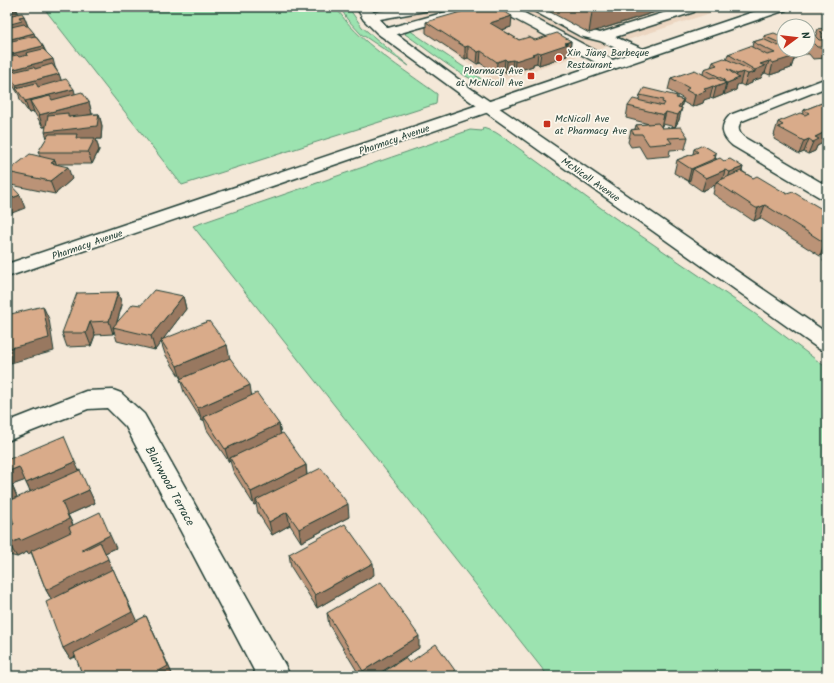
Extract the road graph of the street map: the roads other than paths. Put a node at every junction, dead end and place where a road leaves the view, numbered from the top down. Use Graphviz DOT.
graph roads {
  1 [pos="425,7"];
  2 [pos="478,7"];
  3 [pos="503,7"];
  4 [pos="537,7"];
  5 [pos="735,7"];
  6 [pos="781,7"];
  7 [pos="693,10"];
  8 [pos="365,12"];
  9 [pos="755,16"];
  10 [pos="713,19"];
  11 [pos="727,25"];
  12 [pos="386,33"];
  13 [pos="601,37"];
  14 [pos="641,54"];
  15 [pos="610,64"];
  16 [pos="827,82"];
  17 [pos="488,106"];
  18 [pos="827,194"];
  19 [pos="7,271"];
  20 [pos="827,344"];
  21 [pos="7,432"];
  22 [pos="274,676"];
  1 -- 8 [label="street"];
  2 -- 12 [label="street"];
  3 -- 15 [label="street"];
  4 -- 13 [label="street"];
  5 -- 9 [label="street"];
  6 -- 9 [label="street, Pharmacy Avenue"];
  7 -- 13 [label="street"];
  8 -- 12 [label="street, McNicoll Avenue"];
  9 -- 11 [label="street, Pharmacy Avenue"];
  10 -- 11 [label="street"];
  11 -- 14 [label="street, Pharmacy Avenue"];
  12 -- 17 [label="street, McNicoll Avenue"];
  13 -- 14 [label="street"];
  14 -- 15 [label="street, Pharmacy Avenue"];
  15 -- 17 [label="street, Pharmacy Avenue"];
  16 -- 18 [label="street"];
  17 -- 19 [label="street, Pharmacy Avenue"];
  17 -- 20 [label="street, McNicoll Avenue"];
  21 -- 22 [label="street, Blairwood Terrace"];
}
